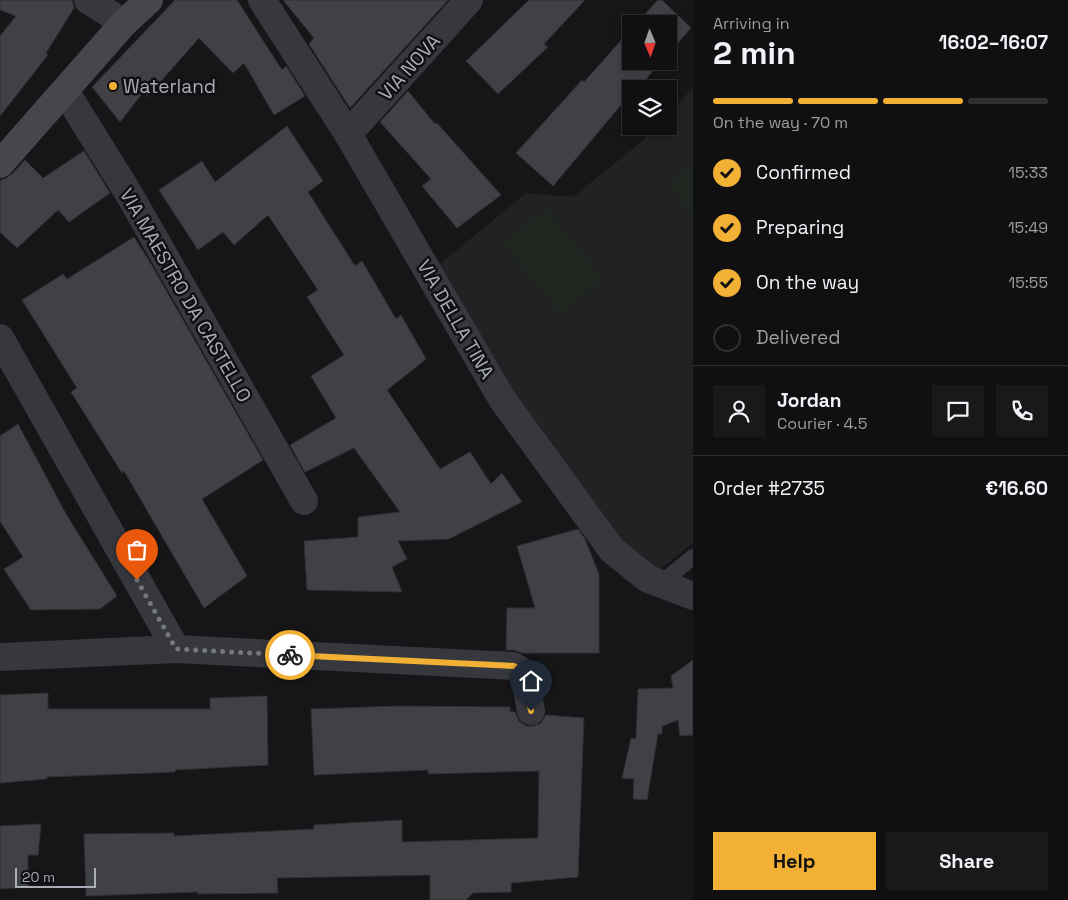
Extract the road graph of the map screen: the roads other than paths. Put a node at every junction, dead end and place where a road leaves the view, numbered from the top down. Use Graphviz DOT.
graph roads {
  1 [pos="88,0"];
  2 [pos="150,0"];
  3 [pos="262,0"];
  4 [pos="469,0"];
  5 [pos="124,23"];
  6 [pos="64,90"];
  7 [pos="348,134"];
  8 [pos="0,164"];
  9 [pos="0,338"];
  10 [pos="304,501"];
  11 [pos="693,557"];
  12 [pos="660,584"];
  13 [pos="693,596"];
  14 [pos="176,649"];
  15 [pos="0,657"];
  16 [pos="531,711"];
  1 -- 5 [label="street"];
  2 -- 5 [label="main road"];
  3 -- 7 [label="street, VIA DELLA TINA"];
  4 -- 7 [label="street, VIA NOVA"];
  5 -- 6 [label="main road"];
  6 -- 8 [label="main road"];
  6 -- 10 [label="street, VIA MAESTRO DA CASTELLO"];
  7 -- 12 [label="street, VIA DELLA TINA"];
  9 -- 14 [label="street"];
  11 -- 12 [label="lane"];
  12 -- 13 [label="street, VIA DELLA TINA"];
  14 -- 15 [label="street"];
  14 -- 16 [label="street"];
}
